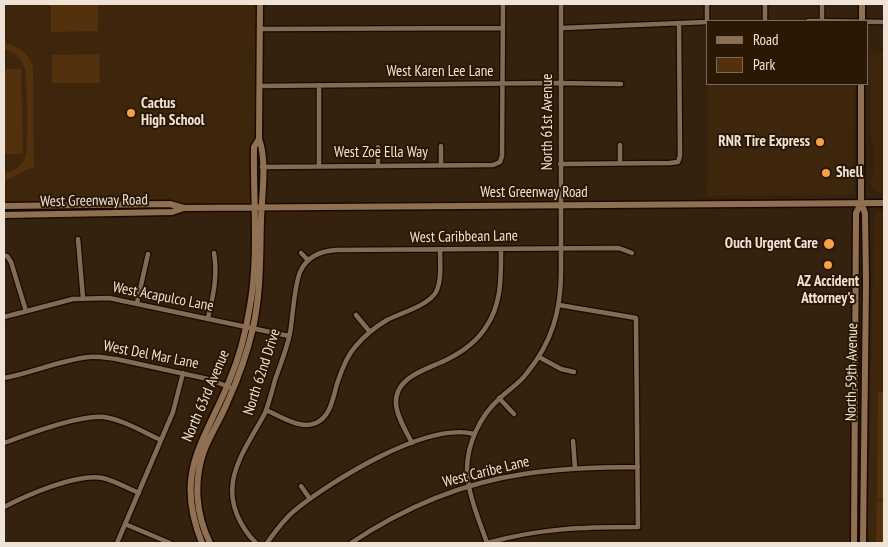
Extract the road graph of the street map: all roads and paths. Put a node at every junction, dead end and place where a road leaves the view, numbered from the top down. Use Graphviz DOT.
graph roads {
  1 [pos="260,4"];
  2 [pos="503,4"];
  3 [pos="561,4"];
  4 [pos="707,4"];
  5 [pos="764,4"];
  6 [pos="822,4"];
  7 [pos="862,4"];
  8 [pos="707,20"];
  9 [pos="765,20"];
  10 [pos="822,20"];
  11 [pos="862,20"];
  12 [pos="868,21"];
  13 [pos="679,22"];
  14 [pos="706,22"];
  15 [pos="884,22"];
  16 [pos="503,28"];
  17 [pos="562,28"];
  18 [pos="260,29"];
  19 [pos="502,84"];
  20 [pos="560,84"];
  21 [pos="621,84"];
  22 [pos="319,85"];
  23 [pos="861,85"];
  24 [pos="259,86"];
  25 [pos="259,139"];
  26 [pos="620,144"];
  27 [pos="441,146"];
  28 [pos="378,147"];
  29 [pos="620,163"];
  30 [pos="560,164"];
  31 [pos="441,165"];
  32 [pos="262,166"];
  33 [pos="318,166"];
  34 [pos="378,166"];
  35 [pos="861,203"];
  36 [pos="884,203"];
  37 [pos="68,205"];
  38 [pos="560,205"];
  39 [pos="4,206"];
  40 [pos="254,207"];
  41 [pos="262,207"];
  42 [pos="184,208"];
  43 [pos="64,214"];
  44 [pos="4,215"];
  45 [pos="78,239"];
  46 [pos="560,248"];
  47 [pos="501,249"];
  48 [pos="440,250"];
  49 [pos="214,253"];
  50 [pos="301,253"];
  51 [pos="632,253"];
  52 [pos="148,254"];
  53 [pos="5,256"];
  54 [pos="308,260"];
  55 [pos="856,262"];
  56 [pos="866,262"];
  57 [pos="83,298"];
  58 [pos="137,303"];
  59 [pos="866,303"];
  60 [pos="856,304"];
  61 [pos="559,305"];
  62 [pos="26,311"];
  63 [pos="356,315"];
  64 [pos="4,317"];
  65 [pos="208,318"];
  66 [pos="246,327"];
  67 [pos="253,328"];
  68 [pos="370,332"];
  69 [pos="289,336"];
  70 [pos="539,357"];
  71 [pos="574,372"];
  72 [pos="183,373"];
  73 [pos="4,378"];
  74 [pos="230,387"];
  75 [pos="499,398"];
  76 [pos="266,410"];
  77 [pos="514,414"];
  78 [pos="474,434"];
  79 [pos="161,440"];
  80 [pos="573,441"];
  81 [pos="4,443"];
  82 [pos="412,443"];
  83 [pos="575,468"];
  84 [pos="638,468"];
  85 [pos="301,486"];
  86 [pos="469,487"];
  87 [pos="139,493"];
  88 [pos="310,499"];
  89 [pos="4,507"];
  90 [pos="125,524"];
  91 [pos="117,543"];
  92 [pos="170,543"];
  93 [pos="202,543"];
  94 [pos="210,543"];
  95 [pos="256,543"];
  96 [pos="266,543"];
  97 [pos="351,543"];
  98 [pos="487,543"];
  99 [pos="854,543"];
  100 [pos="863,543"];
  1 -- 18 [label="main road, North 63rd Avenue"];
  2 -- 16 [label="street"];
  3 -- 17 [label="street, North 61st Avenue"];
  4 -- 8 [label="street"];
  5 -- 9 [label="street"];
  6 -- 10 [label="street"];
  7 -- 11 [label="main road"];
  12 -- 15 [label="street"];
  13 -- 14 [label="street"];
  13 -- 17 [label="street"];
  13 -- 29 [label="street"];
  16 -- 18 [label="street"];
  16 -- 19 [label="street"];
  17 -- 20 [label="street, North 61st Avenue"];
  18 -- 24 [label="main road, North 63rd Avenue"];
  19 -- 20 [label="street, West Karen Lee Lane"];
  19 -- 22 [label="street, West Karen Lee Lane"];
  19 -- 31 [label="street, West Zoe Ella Way"];
  20 -- 21 [label="street, West Karen Lee Lane"];
  20 -- 30 [label="street, North 61st Avenue"];
  22 -- 24 [label="street, West Karen Lee Lane"];
  22 -- 33 [label="street"];
  23 -- 35 [label="main road, North 59th Avenue"];
  24 -- 25 [label="main road, North 63rd Avenue"];
  25 -- 32 [label="main road, North 63rd Avenue"];
  25 -- 40 [label="main road, North 63rd Avenue"];
  26 -- 29 [label="street"];
  27 -- 31 [label="street"];
  28 -- 34 [label="street"];
  29 -- 30 [label="street"];
  30 -- 38 [label="street, North 61st Avenue"];
  31 -- 34 [label="street, West Zoe Ella Way"];
  32 -- 33 [label="street, West Zoe Ella Way"];
  32 -- 41 [label="main road, North 63rd Avenue"];
  33 -- 34 [label="street, West Zoe Ella Way"];
  35 -- 36 [label="main road, West Greenway Road"];
  35 -- 38 [label="main road, West Greenway Road"];
  35 -- 55 [label="main road, North 59th Avenue"];
  35 -- 56 [label="main road, North 59th Avenue"];
  37 -- 39 [label="main road, West Greenway Road"];
  37 -- 42 [label="main road, West Greenway Road"];
  37 -- 43 [label="main road"];
  38 -- 41 [label="main road, West Greenway Road"];
  38 -- 46 [label="street, North 61st Avenue"];
  40 -- 41 [label="main road, West Greenway Road"];
  40 -- 42 [label="main road, West Greenway Road"];
  40 -- 66 [label="main road, North 63rd Avenue"];
  41 -- 67 [label="main road, North 63rd Avenue"];
  42 -- 43 [label="main road, West Greenway Road"];
  43 -- 44 [label="main road, West Greenway Road"];
  45 -- 57 [label="street"];
  46 -- 47 [label="street, West Caribbean Lane"];
  46 -- 51 [label="street, West Caribbean Lane"];
  46 -- 61 [label="street, North 61st Avenue"];
  47 -- 48 [label="street, West Caribbean Lane"];
  47 -- 82 [label="street"];
  48 -- 54 [label="street, West Caribbean Lane"];
  48 -- 68 [label="street"];
  49 -- 65 [label="street"];
  50 -- 54 [label="street"];
  52 -- 58 [label="street"];
  53 -- 62 [label="street"];
  54 -- 69 [label="street, North 62nd Drive"];
  55 -- 56 [label="main road"];
  55 -- 60 [label="main road, North 59th Avenue"];
  56 -- 59 [label="main road, North 59th Avenue"];
  57 -- 58 [label="street, West Acapulco Lane"];
  57 -- 62 [label="street, West Acapulco Lane"];
  58 -- 65 [label="street, West Acapulco Lane"];
  59 -- 60 [label="main road"];
  59 -- 100 [label="main road, North 59th Avenue"];
  60 -- 99 [label="main road, North 59th Avenue"];
  61 -- 70 [label="street, North 61st Avenue"];
  61 -- 84 [label="street"];
  62 -- 64 [label="street, West Acapulco Lane"];
  63 -- 68 [label="street"];
  65 -- 66 [label="street, West Acapulco Lane"];
  66 -- 67 [label="street, West Acapulco Lane"];
  66 -- 74 [label="main road, North 63rd Avenue"];
  67 -- 69 [label="street, West Acapulco Lane"];
  67 -- 74 [label="main road, North 63rd Avenue"];
  68 -- 76 [label="street"];
  69 -- 76 [label="street, North 62nd Drive"];
  70 -- 71 [label="street"];
  70 -- 75 [label="street, North 61st Avenue"];
  72 -- 73 [label="street, West Del Mar Lane"];
  72 -- 74 [label="street, West Del Mar Lane"];
  72 -- 79 [label="street"];
  74 -- 93 [label="main road, North 63rd Avenue"];
  74 -- 94 [label="main road, North 63rd Avenue"];
  75 -- 77 [label="street"];
  75 -- 78 [label="street, North 61st Avenue"];
  76 -- 95 [label="street, North 62nd Drive"];
  78 -- 82 [label="street"];
  78 -- 86 [label="street, North 61st Avenue"];
  79 -- 81 [label="street"];
  79 -- 87 [label="street"];
  80 -- 83 [label="street"];
  82 -- 88 [label="street"];
  83 -- 84 [label="street, West Caribe Lane"];
  83 -- 86 [label="street, West Caribe Lane"];
  84 -- 98 [label="street"];
  85 -- 88 [label="street"];
  86 -- 97 [label="street, West Caribe Lane"];
  86 -- 98 [label="street, North 61st Avenue"];
  87 -- 89 [label="street"];
  87 -- 90 [label="street"];
  88 -- 96 [label="street"];
  90 -- 91 [label="street"];
  90 -- 92 [label="street"];
}
